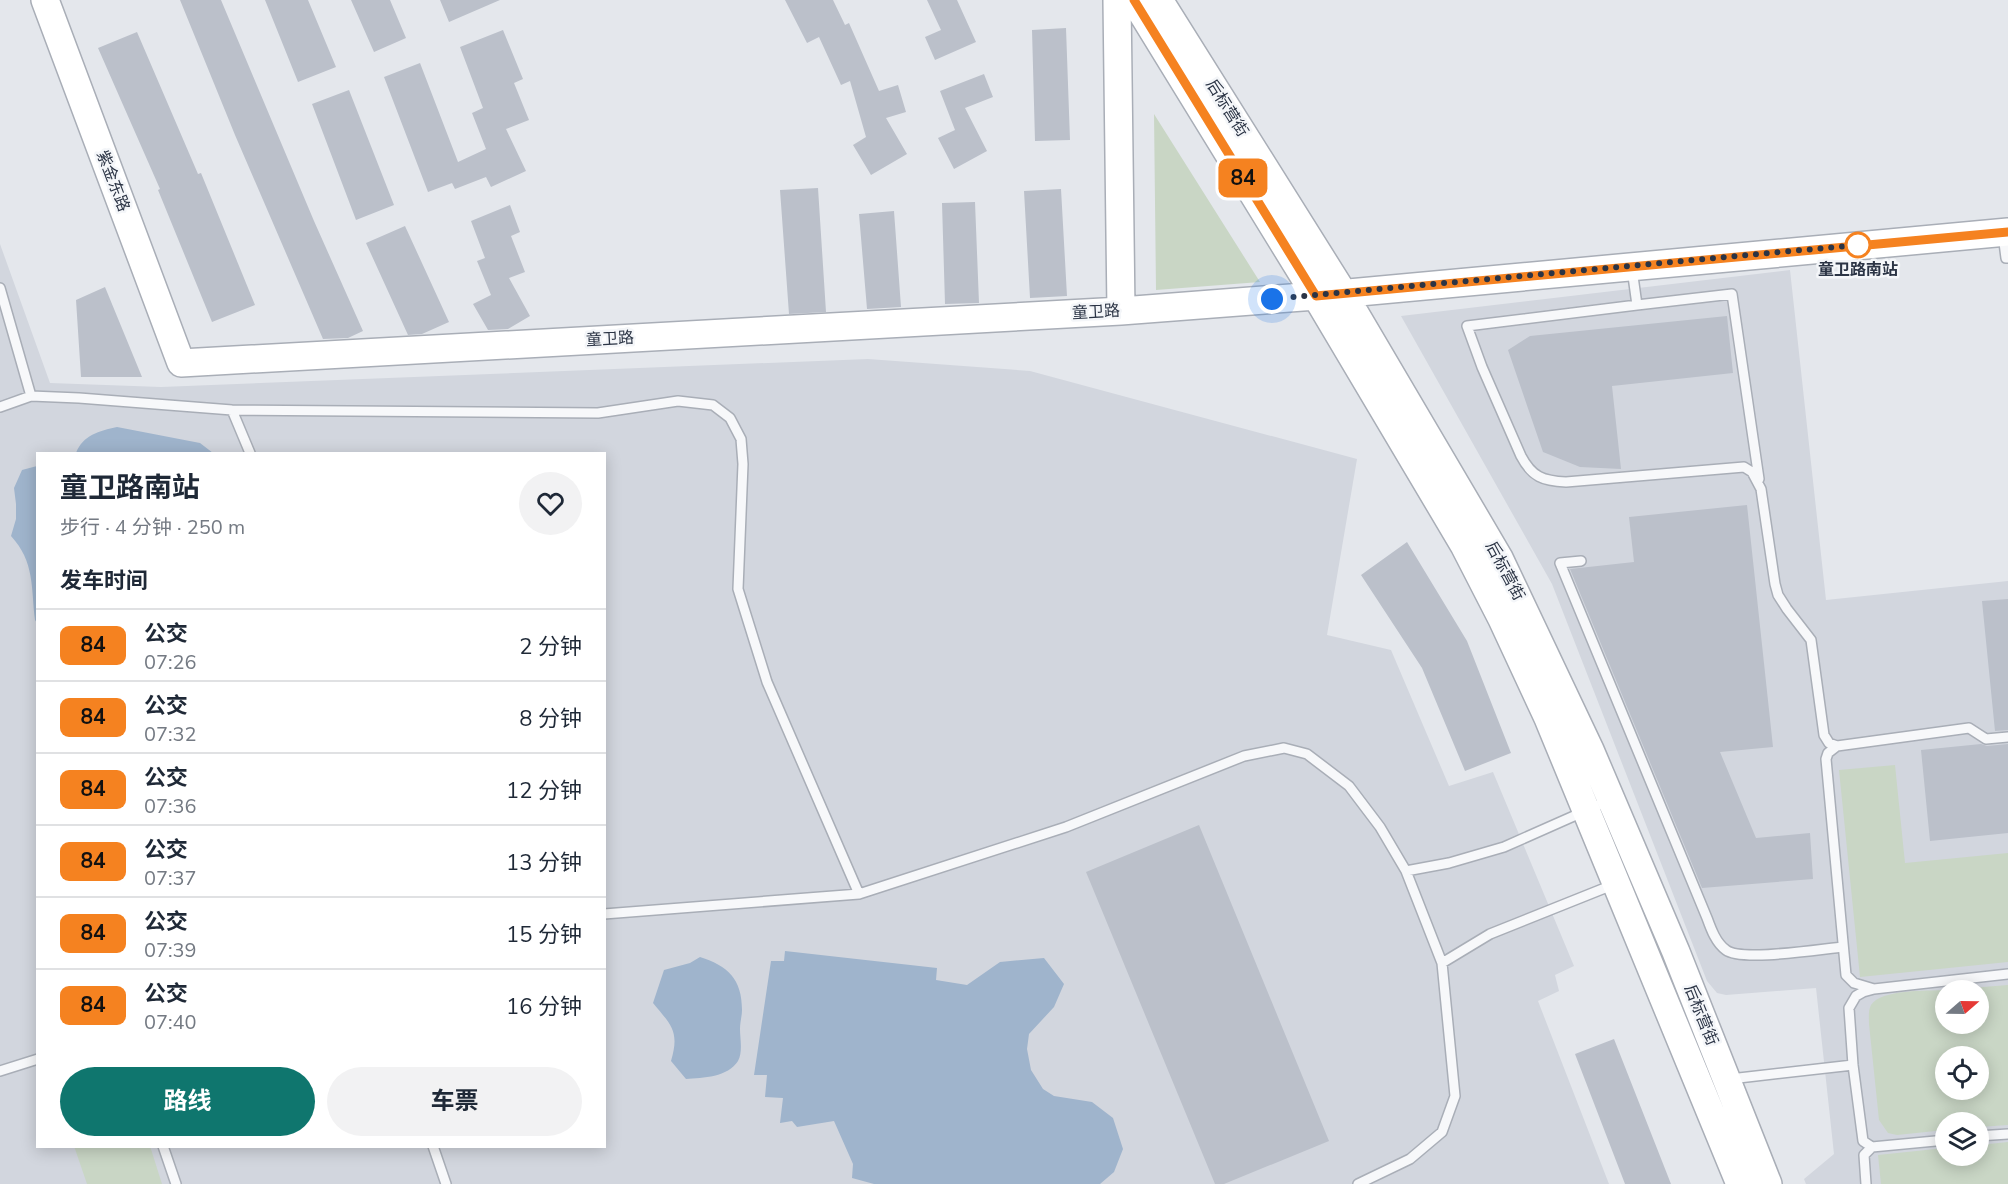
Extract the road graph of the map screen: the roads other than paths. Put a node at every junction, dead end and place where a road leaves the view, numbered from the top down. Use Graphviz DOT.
graph roads {
  1 [pos="45,0"];
  2 [pos="1117,0"];
  3 [pos="1134,0"];
  4 [pos="1159,0"];
  5 [pos="2006,241"];
  6 [pos="1632,266"];
  7 [pos="0,288"];
  8 [pos="1343,293"];
  9 [pos="1316,296"];
  10 [pos="1637,305"];
  11 [pos="1121,311"];
  12 [pos="181,363"];
  13 [pos="31,396"];
  14 [pos="0,407"];
  15 [pos="232,410"];
  16 [pos="250,452"];
  17 [pos="1761,489"];
  18 [pos="1581,561"];
  19 [pos="2008,737"];
  20 [pos="1837,746"];
  21 [pos="1599,805"];
  22 [pos="1406,871"];
  23 [pos="1629,877"];
  24 [pos="859,894"];
  25 [pos="606,914"];
  26 [pos="1843,947"];
  27 [pos="1442,963"];
  28 [pos="2008,974"];
  29 [pos="1874,989"];
  30 [pos="36,1060"];
  31 [pos="1853,1065"];
  32 [pos="0,1071"];
  33 [pos="1726,1079"];
  34 [pos="1730,1123"];
  35 [pos="2008,1134"];
  36 [pos="1989,1136"];
  37 [pos="1935,1141"];
  38 [pos="1872,1147"];
  39 [pos="164,1148"];
  40 [pos="435,1148"];
  41 [pos="176,1184"];
  42 [pos="446,1184"];
  43 [pos="1358,1184"];
  44 [pos="1740,1184"];
  45 [pos="1768,1184"];
  46 [pos="1866,1184"];
  1 -- 12 [label="street, 紫金东路"];
  2 -- 11 [label="street"];
  3 -- 9 [label="street, 后标营街"];
  4 -- 8 [label="street, 后标营街"];
  5 -- 6 [label="street, 童卫路"];
  6 -- 8 [label="street, 童卫路"];
  6 -- 10 [label="lane"];
  7 -- 13 [label="lane"];
  8 -- 9 [label="street, 童卫路"];
  8 -- 21 [label="street, 后标营街"];
  9 -- 11 [label="street, 童卫路"];
  9 -- 21 [label="street, 后标营街"];
  10 -- 17 [label="lane"];
  10 -- 17 [label="lane"];
  11 -- 12 [label="street, 童卫路"];
  13 -- 14 [label="lane"];
  13 -- 15 [label="lane"];
  15 -- 16 [label="lane"];
  15 -- 24 [label="lane"];
  17 -- 20 [label="lane"];
  18 -- 26 [label="lane"];
  19 -- 20 [label="lane"];
  20 -- 26 [label="lane"];
  21 -- 22 [label="lane"];
  21 -- 23 [label="street, 后标营街"];
  22 -- 24 [label="lane"];
  22 -- 27 [label="lane"];
  23 -- 27 [label="lane"];
  23 -- 33 [label="street, 后标营街"];
  23 -- 34 [label="street, 后标营街"];
  24 -- 25 [label="lane"];
  26 -- 29 [label="lane"];
  27 -- 43 [label="lane"];
  28 -- 29 [label="lane"];
  29 -- 31 [label="lane"];
  30 -- 32 [label="lane"];
  31 -- 33 [label="lane"];
  31 -- 38 [label="lane"];
  33 -- 34 [label="street, 后标营街"];
  34 -- 44 [label="street, 后标营街"];
  34 -- 45 [label="street, 后标营街"];
  35 -- 36 [label="lane"];
  37 -- 38 [label="lane"];
  38 -- 46 [label="lane"];
  39 -- 41 [label="lane"];
  40 -- 42 [label="lane"];
}
